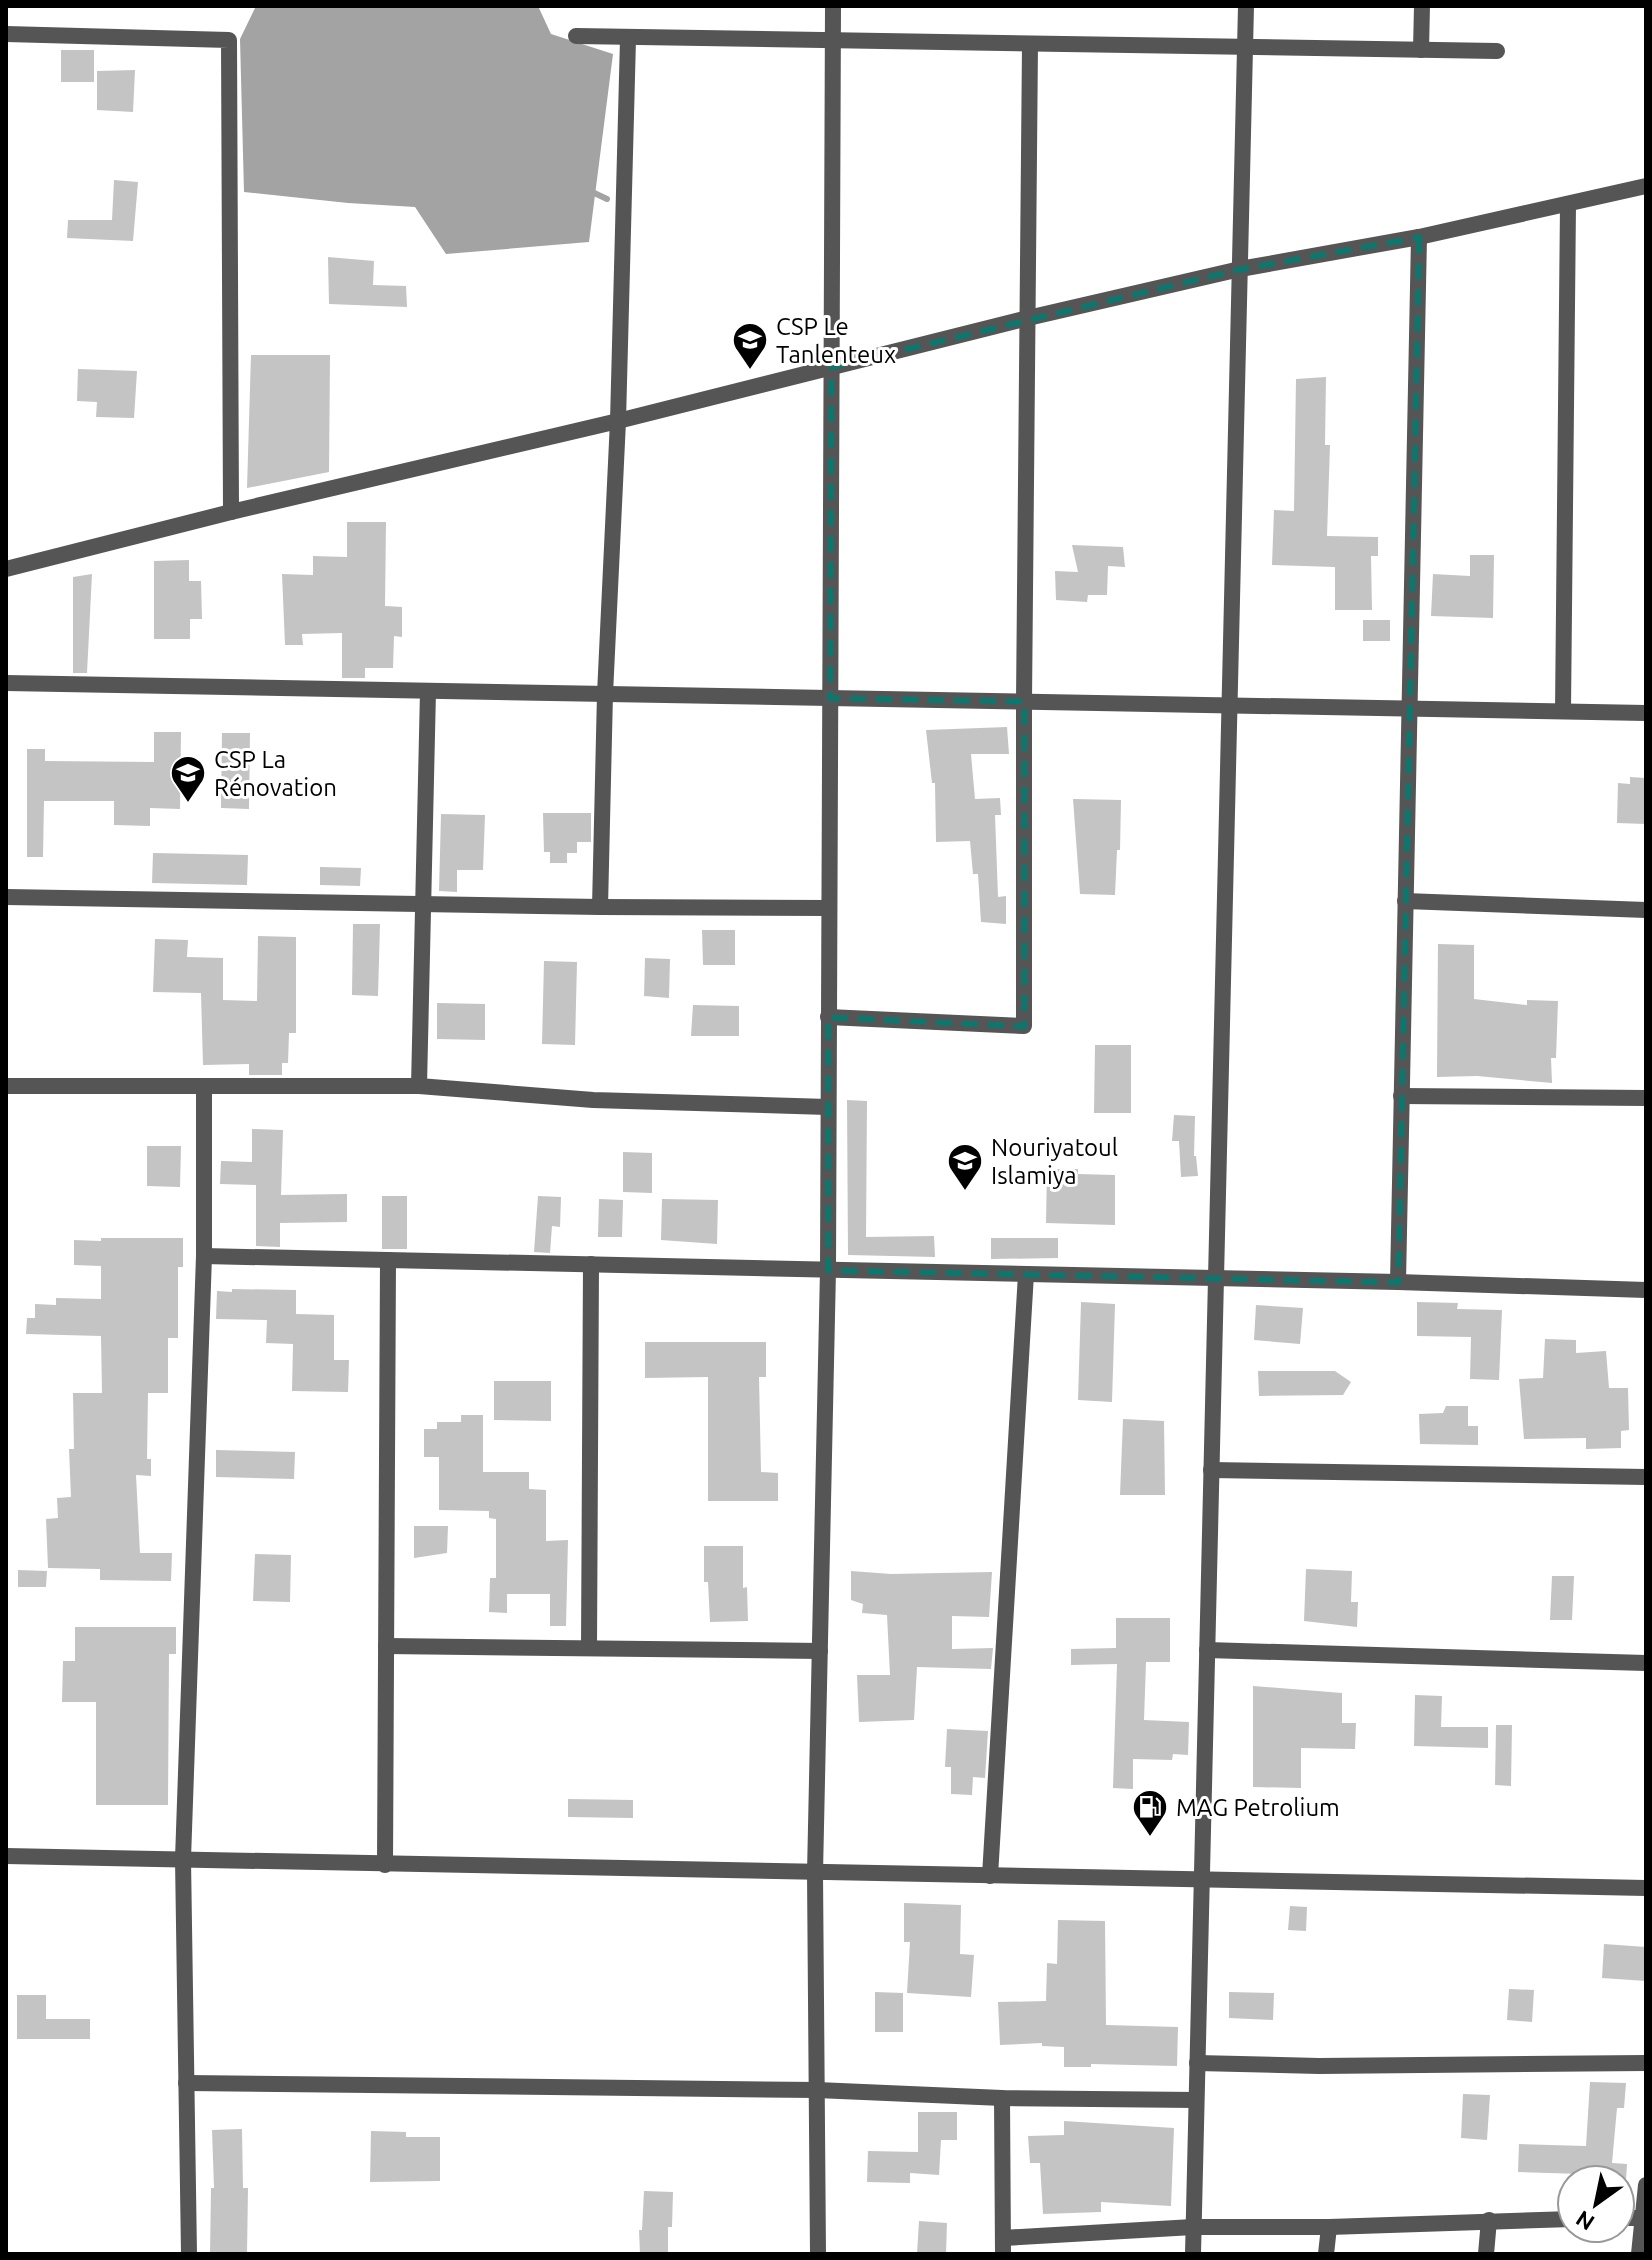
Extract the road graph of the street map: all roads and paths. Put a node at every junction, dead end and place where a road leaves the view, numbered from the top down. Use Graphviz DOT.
graph roads {
  1 [pos="833,6"];
  2 [pos="1246,6"];
  3 [pos="1422,6"];
  4 [pos="6,34"];
  5 [pos="576,36"];
  6 [pos="628,39"];
  7 [pos="832,41"];
  8 [pos="1030,44"];
  9 [pos="1245,48"];
  10 [pos="1421,50"];
  11 [pos="1497,51"];
  12 [pos="1646,186"];
  13 [pos="1568,204"];
  14 [pos="1419,237"];
  15 [pos="1240,269"];
  16 [pos="1028,318"];
  17 [pos="831,367"];
  18 [pos="618,421"];
  19 [pos="231,512"];
  20 [pos="6,569"];
  21 [pos="6,683"];
  22 [pos="428,691"];
  23 [pos="605,694"];
  24 [pos="830,698"];
  25 [pos="1024,701"];
  26 [pos="1229,705"];
  27 [pos="1409,708"];
  28 [pos="1563,711"];
  29 [pos="1646,713"];
  30 [pos="6,897"];
  31 [pos="1405,901"];
  32 [pos="423,904"];
  33 [pos="600,907"];
  34 [pos="829,908"];
  35 [pos="1646,910"];
  36 [pos="828,1017"];
  37 [pos="6,1086"];
  38 [pos="204,1086"];
  39 [pos="419,1086"];
  40 [pos="1401,1096"];
  41 [pos="1646,1098"];
  42 [pos="828,1107"];
  43 [pos="204,1256"];
  44 [pos="388,1260"];
  45 [pos="591,1264"];
  46 [pos="828,1270"];
  47 [pos="1026,1274"];
  48 [pos="1216,1279"];
  49 [pos="1398,1282"];
  50 [pos="1646,1290"];
  51 [pos="1211,1470"];
  52 [pos="1646,1477"];
  53 [pos="386,1646"];
  54 [pos="589,1648"];
  55 [pos="1207,1650"];
  56 [pos="820,1651"];
  57 [pos="1646,1663"];
  58 [pos="6,1856"];
  59 [pos="183,1859"];
  60 [pos="385,1865"];
  61 [pos="815,1873"];
  62 [pos="990,1876"];
  63 [pos="1201,1879"];
  64 [pos="1646,1888"];
  65 [pos="1197,2063"];
  66 [pos="1646,2063"];
  67 [pos="186,2083"];
  68 [pos="817,2090"];
  69 [pos="1002,2098"];
  70 [pos="1196,2100"];
  71 [pos="1646,2185"];
  72 [pos="1644,2218"];
  73 [pos="1556,2219"];
  74 [pos="1489,2220"];
  75 [pos="1193,2227"];
  76 [pos="1329,2227"];
  77 [pos="1003,2246"];
  78 [pos="189,2254"];
  79 [pos="818,2254"];
  80 [pos="1193,2254"];
  81 [pos="1326,2254"];
  82 [pos="1486,2254"];
  83 [pos="1639,2254"];
  1 -- 7 [label="street"];
  2 -- 9 [label="street"];
  3 -- 10 [label="street"];
  4 -- 19 [label="street"];
  5 -- 6 [label="street"];
  6 -- 7 [label="street"];
  6 -- 18 [label="street"];
  7 -- 8 [label="street"];
  7 -- 17 [label="street"];
  8 -- 9 [label="street"];
  8 -- 16 [label="street"];
  9 -- 10 [label="street"];
  9 -- 15 [label="street"];
  10 -- 11 [label="street"];
  12 -- 13 [label="street"];
  13 -- 14 [label="street"];
  13 -- 28 [label="street"];
  14 -- 15 [label="street"];
  14 -- 27 [label="street"];
  15 -- 16 [label="street"];
  15 -- 26 [label="street"];
  16 -- 17 [label="street"];
  16 -- 25 [label="street"];
  17 -- 18 [label="street"];
  17 -- 24 [label="street"];
  18 -- 19 [label="street"];
  18 -- 23 [label="street"];
  19 -- 20 [label="street"];
  21 -- 22 [label="street"];
  22 -- 23 [label="street"];
  22 -- 32 [label="street"];
  23 -- 24 [label="street"];
  23 -- 33 [label="street"];
  24 -- 25 [label="street"];
  24 -- 34 [label="street"];
  25 -- 26 [label="street"];
  25 -- 36 [label="street"];
  26 -- 27 [label="street"];
  26 -- 48 [label="street"];
  27 -- 28 [label="street"];
  27 -- 31 [label="street"];
  28 -- 29 [label="street"];
  30 -- 32 [label="street"];
  31 -- 35 [label="street"];
  31 -- 40 [label="street"];
  32 -- 33 [label="street"];
  32 -- 39 [label="street"];
  33 -- 34 [label="street"];
  34 -- 36 [label="street"];
  36 -- 42 [label="street"];
  37 -- 38 [label="street"];
  38 -- 39 [label="street"];
  38 -- 43 [label="street"];
  39 -- 42 [label="street"];
  40 -- 41 [label="street"];
  40 -- 49 [label="street"];
  42 -- 46 [label="street"];
  43 -- 44 [label="street"];
  43 -- 59 [label="street"];
  44 -- 45 [label="street"];
  44 -- 53 [label="street"];
  45 -- 46 [label="street"];
  45 -- 54 [label="street"];
  46 -- 47 [label="street"];
  46 -- 56 [label="street"];
  47 -- 48 [label="street"];
  47 -- 62 [label="street"];
  48 -- 49 [label="street"];
  48 -- 51 [label="street"];
  49 -- 50 [label="street"];
  51 -- 52 [label="street"];
  51 -- 55 [label="street"];
  53 -- 54 [label="street"];
  53 -- 60 [label="street"];
  54 -- 56 [label="street"];
  55 -- 57 [label="street"];
  55 -- 63 [label="street"];
  56 -- 61 [label="street"];
  58 -- 59 [label="street"];
  59 -- 60 [label="street"];
  59 -- 67 [label="street"];
  60 -- 61 [label="street"];
  61 -- 62 [label="street"];
  61 -- 68 [label="street"];
  62 -- 63 [label="street"];
  63 -- 64 [label="street"];
  63 -- 65 [label="street"];
  65 -- 66 [label="street"];
  65 -- 70 [label="street"];
  67 -- 68 [label="street"];
  67 -- 78 [label="street"];
  68 -- 69 [label="street"];
  68 -- 79 [label="street"];
  69 -- 70 [label="street"];
  69 -- 77 [label="street"];
  70 -- 75 [label="street"];
  71 -- 72 [label="street"];
  72 -- 83 [label="street"];
  73 -- 74 [label="street"];
  74 -- 76 [label="street"];
  74 -- 82 [label="street"];
  75 -- 76 [label="street"];
  75 -- 77 [label="street"];
  75 -- 80 [label="street"];
  76 -- 81 [label="street"];
}
